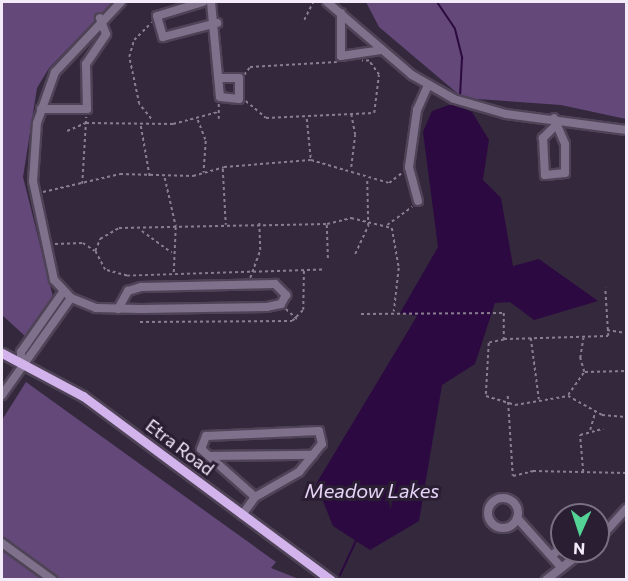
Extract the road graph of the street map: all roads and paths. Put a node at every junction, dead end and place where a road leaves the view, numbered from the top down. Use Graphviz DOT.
graph roads {
  1 [pos="121,2"];
  2 [pos="202,2"];
  3 [pos="211,2"];
  4 [pos="313,2"];
  5 [pos="327,2"];
  6 [pos="341,12"];
  7 [pos="100,18"];
  8 [pos="158,19"];
  9 [pos="304,20"];
  10 [pos="217,23"];
  11 [pos="381,50"];
  12 [pos="359,61"];
  13 [pos="340,62"];
  14 [pos="220,78"];
  15 [pos="239,78"];
  16 [pos="428,85"];
  17 [pos="220,97"];
  18 [pos="239,99"];
  19 [pos="41,109"];
  20 [pos="85,109"];
  21 [pos="218,112"];
  22 [pos="351,114"];
  23 [pos="307,117"];
  24 [pos="219,119"];
  25 [pos="153,120"];
  26 [pos="197,120"];
  27 [pos="87,123"];
  28 [pos="554,123"];
  29 [pos="141,125"];
  30 [pos="627,130"];
  31 [pos="67,131"];
  32 [pos="311,160"];
  33 [pos="224,166"];
  34 [pos="409,167"];
  35 [pos="350,168"];
  36 [pos="212,172"];
  37 [pos="204,175"];
  38 [pos="150,177"];
  39 [pos="165,177"];
  40 [pos="220,177"];
  41 [pos="367,180"];
  42 [pos="82,185"];
  43 [pos="34,196"];
  44 [pos="418,201"];
  45 [pos="259,222"];
  46 [pos="327,224"];
  47 [pos="386,225"];
  48 [pos="226,226"];
  49 [pos="368,226"];
  50 [pos="176,227"];
  51 [pos="141,230"];
  52 [pos="43,244"];
  53 [pos="95,251"];
  54 [pos="172,254"];
  55 [pos="355,254"];
  56 [pos="328,260"];
  57 [pos="322,270"];
  58 [pos="251,272"];
  59 [pos="174,274"];
  60 [pos="248,285"];
  61 [pos="606,288"];
  62 [pos="63,292"];
  63 [pos="71,298"];
  64 [pos="281,304"];
  65 [pos="118,309"];
  66 [pos="394,312"];
  67 [pos="361,314"];
  68 [pos="297,319"];
  69 [pos="607,330"];
  70 [pos="627,333"];
  71 [pos="583,336"];
  72 [pos="531,338"];
  73 [pos="504,339"];
  74 [pos="2,353"];
  75 [pos="21,363"];
  76 [pos="626,370"];
  77 [pos="584,372"];
  78 [pos="2,395"];
  79 [pos="508,396"];
  80 [pos="568,396"];
  81 [pos="539,399"];
  82 [pos="508,405"];
  83 [pos="595,411"];
  84 [pos="627,417"];
  85 [pos="603,429"];
  86 [pos="589,432"];
  87 [pos="313,455"];
  88 [pos="209,456"];
  89 [pos="583,473"];
  90 [pos="627,474"];
  91 [pos="255,497"];
  92 [pos="627,509"];
  93 [pos="242,515"];
  94 [pos="518,518"];
  95 [pos="610,527"];
  96 [pos="2,543"];
  97 [pos="550,553"];
  98 [pos="558,563"];
  99 [pos="566,563"];
  100 [pos="561,567"];
  101 [pos="53,579"];
  102 [pos="331,579"];
  103 [pos="546,579"];
  1 -- 7 [label="street"];
  2 -- 8 [label="street"];
  3 -- 10 [label="street"];
  4 -- 9 [label="path"];
  5 -- 6 [label="street"];
  6 -- 11 [label="street"];
  6 -- 11 [label="street"];
  7 -- 19 [label="street"];
  7 -- 20 [label="street"];
  8 -- 10 [label="street"];
  8 -- 25 [label="path"];
  10 -- 14 [label="street"];
  11 -- 16 [label="street"];
  12 -- 22 [label="path"];
  13 -- 15 [label="path"];
  14 -- 15 [label="street"];
  14 -- 17 [label="street"];
  15 -- 18 [label="street"];
  16 -- 28 [label="street"];
  16 -- 34 [label="street"];
  17 -- 18 [label="street"];
  17 -- 21 [label="path"];
  18 -- 23 [label="path"];
  19 -- 20 [label="street"];
  19 -- 43 [label="street"];
  20 -- 27 [label="path"];
  21 -- 24 [label="path"];
  21 -- 26 [label="path"];
  22 -- 23 [label="path"];
  22 -- 35 [label="path"];
  23 -- 32 [label="path"];
  25 -- 26 [label="path"];
  25 -- 29 [label="path"];
  26 -- 37 [label="path"];
  27 -- 29 [label="path"];
  27 -- 31 [label="path"];
  27 -- 42 [label="path"];
  28 -- 28 [label="street"];
  28 -- 30 [label="street"];
  29 -- 38 [label="path"];
  32 -- 33 [label="path"];
  32 -- 35 [label="path"];
  33 -- 36 [label="path"];
  33 -- 40 [label="path"];
  34 -- 41 [label="path"];
  34 -- 44 [label="street"];
  35 -- 41 [label="path"];
  36 -- 37 [label="path"];
  36 -- 40 [label="path"];
  37 -- 39 [label="path"];
  38 -- 39 [label="path"];
  38 -- 42 [label="path"];
  39 -- 50 [label="path"];
  40 -- 48 [label="path"];
  41 -- 49 [label="path"];
  42 -- 43 [label="path"];
  43 -- 52 [label="street"];
  44 -- 47 [label="path"];
  45 -- 46 [label="path"];
  45 -- 48 [label="path"];
  45 -- 58 [label="path"];
  46 -- 49 [label="path"];
  46 -- 56 [label="path"];
  47 -- 49 [label="path"];
  47 -- 66 [label="path"];
  48 -- 50 [label="path"];
  49 -- 55 [label="path"];
  50 -- 51 [label="path"];
  50 -- 54 [label="path"];
  51 -- 53 [label="path"];
  51 -- 54 [label="path"];
  52 -- 53 [label="path"];
  52 -- 62 [label="street"];
  53 -- 59 [label="path"];
  54 -- 59 [label="path"];
  57 -- 58 [label="path"];
  58 -- 59 [label="path"];
  58 -- 60 [label="path"];
  60 -- 64 [label="street"];
  60 -- 65 [label="street"];
  61 -- 69 [label="path"];
  62 -- 63 [label="street"];
  62 -- 75 [label="street"];
  63 -- 65 [label="street"];
  63 -- 75 [label="street"];
  64 -- 65 [label="street"];
  64 -- 68 [label="path"];
  66 -- 67 [label="path"];
  66 -- 73 [label="path"];
  69 -- 70 [label="path"];
  69 -- 71 [label="path"];
  71 -- 72 [label="path"];
  71 -- 77 [label="path"];
  72 -- 73 [label="path"];
  72 -- 81 [label="path"];
  73 -- 82 [label="path"];
  74 -- 75 [label="main road, Etra Road"];
  75 -- 78 [label="street"];
  75 -- 93 [label="main road, Etra Road"];
  76 -- 77 [label="path"];
  77 -- 80 [label="path"];
  79 -- 82 [label="path"];
  80 -- 81 [label="path"];
  80 -- 83 [label="path"];
  81 -- 82 [label="path"];
  82 -- 89 [label="path"];
  83 -- 84 [label="path"];
  83 -- 86 [label="path"];
  85 -- 86 [label="path"];
  86 -- 89 [label="path"];
  87 -- 88 [label="street"];
  87 -- 88 [label="street"];
  87 -- 91 [label="street"];
  88 -- 91 [label="street"];
  89 -- 90 [label="path"];
  91 -- 93 [label="street"];
  92 -- 95 [label="street"];
  93 -- 102 [label="main road, Etra Road"];
  94 -- 97 [label="street"];
  96 -- 101 [label="street"];
  98 -- 100 [label="street"];
  99 -- 100 [label="street"];
  100 -- 103 [label="street"];
}
